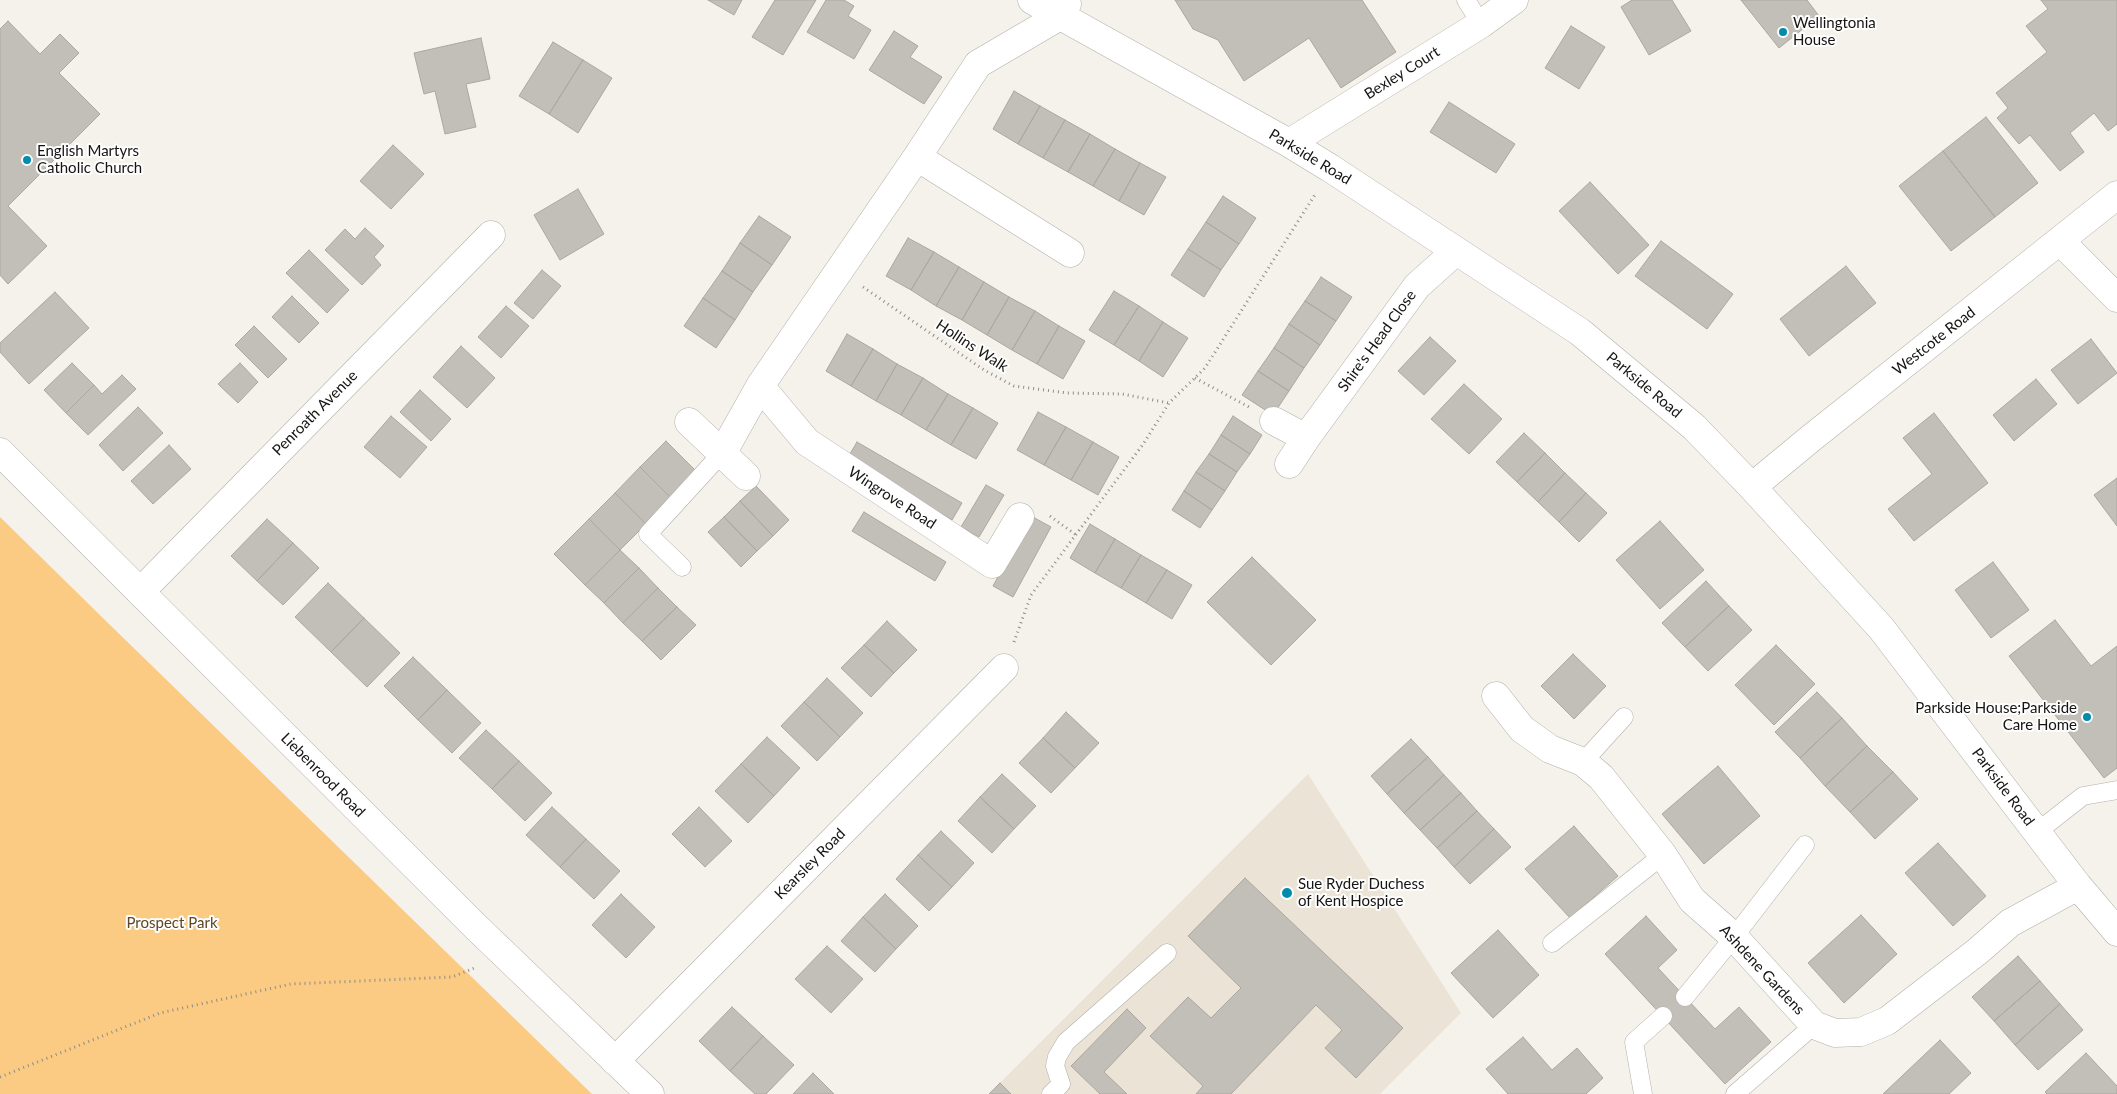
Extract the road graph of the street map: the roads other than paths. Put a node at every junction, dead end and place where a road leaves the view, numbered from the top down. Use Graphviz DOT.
graph roads {
  1 [pos="1032,0"];
  2 [pos="1466,0"];
  3 [pos="1514,0"];
  4 [pos="1065,8"];
  5 [pos="1481,24"];
  6 [pos="1289,142"];
  7 [pos="917,158"];
  8 [pos="2117,195"];
  9 [pos="491,235"];
  10 [pos="2061,242"];
  11 [pos="1456,251"];
  12 [pos="1070,253"];
  13 [pos="2117,298"];
  14 [pos="760,386"];
  15 [pos="1274,421"];
  16 [pos="689,422"];
  17 [pos="1306,438"];
  18 [pos="0,452"];
  19 [pos="723,452"];
  20 [pos="1289,464"];
  21 [pos="746,476"];
  22 [pos="1752,487"];
  23 [pos="1020,517"];
  24 [pos="682,568"];
  25 [pos="140,592"];
  26 [pos="1004,668"];
  27 [pos="1496,696"];
  28 [pos="1624,717"];
  29 [pos="1583,762"];
  30 [pos="2117,790"];
  31 [pos="2037,832"];
  32 [pos="1805,845"];
  33 [pos="1663,855"];
  34 [pos="2078,886"];
  35 [pos="2117,932"];
  36 [pos="1734,937"];
  37 [pos="1552,943"];
  38 [pos="1167,953"];
  39 [pos="1685,997"];
  40 [pos="1663,1016"];
  41 [pos="1814,1025"];
  42 [pos="615,1061"];
  43 [pos="650,1094"];
  44 [pos="1051,1094"];
  45 [pos="1643,1094"];
  46 [pos="1735,1094"];
  1 -- 4 [label="street, Parkside Road"];
  2 -- 5 [label="lane"];
  3 -- 5 [label="street, Bexley Court"];
  4 -- 6 [label="street, Parkside Road"];
  4 -- 7 [label="street"];
  5 -- 6 [label="street, Bexley Court"];
  6 -- 11 [label="street, Parkside Road"];
  7 -- 12 [label="street"];
  7 -- 14 [label="street"];
  8 -- 10 [label="street, Westcote Road"];
  9 -- 25 [label="street, Penroath Avenue"];
  10 -- 13 [label="street"];
  10 -- 22 [label="street, Westcote Road"];
  11 -- 17 [label="street, Shire's Head Close"];
  11 -- 22 [label="street, Parkside Road"];
  14 -- 19 [label="street"];
  14 -- 23 [label="street, Wingrove Road"];
  15 -- 17 [label="street"];
  16 -- 19 [label="street"];
  17 -- 20 [label="street, Shire's Head Close"];
  18 -- 25 [label="street, Liebenrood Road"];
  19 -- 21 [label="street"];
  19 -- 24 [label="lane"];
  22 -- 31 [label="street, Parkside Road"];
  25 -- 42 [label="street, Liebenrood Road"];
  26 -- 42 [label="street, Kearsley Road"];
  27 -- 29 [label="street, Ashdene Gardens"];
  28 -- 29 [label="lane"];
  29 -- 33 [label="street, Ashdene Gardens"];
  30 -- 31 [label="lane"];
  31 -- 34 [label="street, Parkside Road"];
  32 -- 36 [label="lane"];
  33 -- 36 [label="street, Ashdene Gardens"];
  33 -- 37 [label="lane"];
  34 -- 35 [label="street, Parkside Road"];
  34 -- 41 [label="street, Ashdene Gardens"];
  36 -- 39 [label="lane"];
  36 -- 41 [label="street, Ashdene Gardens"];
  38 -- 44 [label="lane"];
  40 -- 45 [label="lane"];
  41 -- 46 [label="lane"];
  42 -- 43 [label="street, Liebenrood Road"];
}
